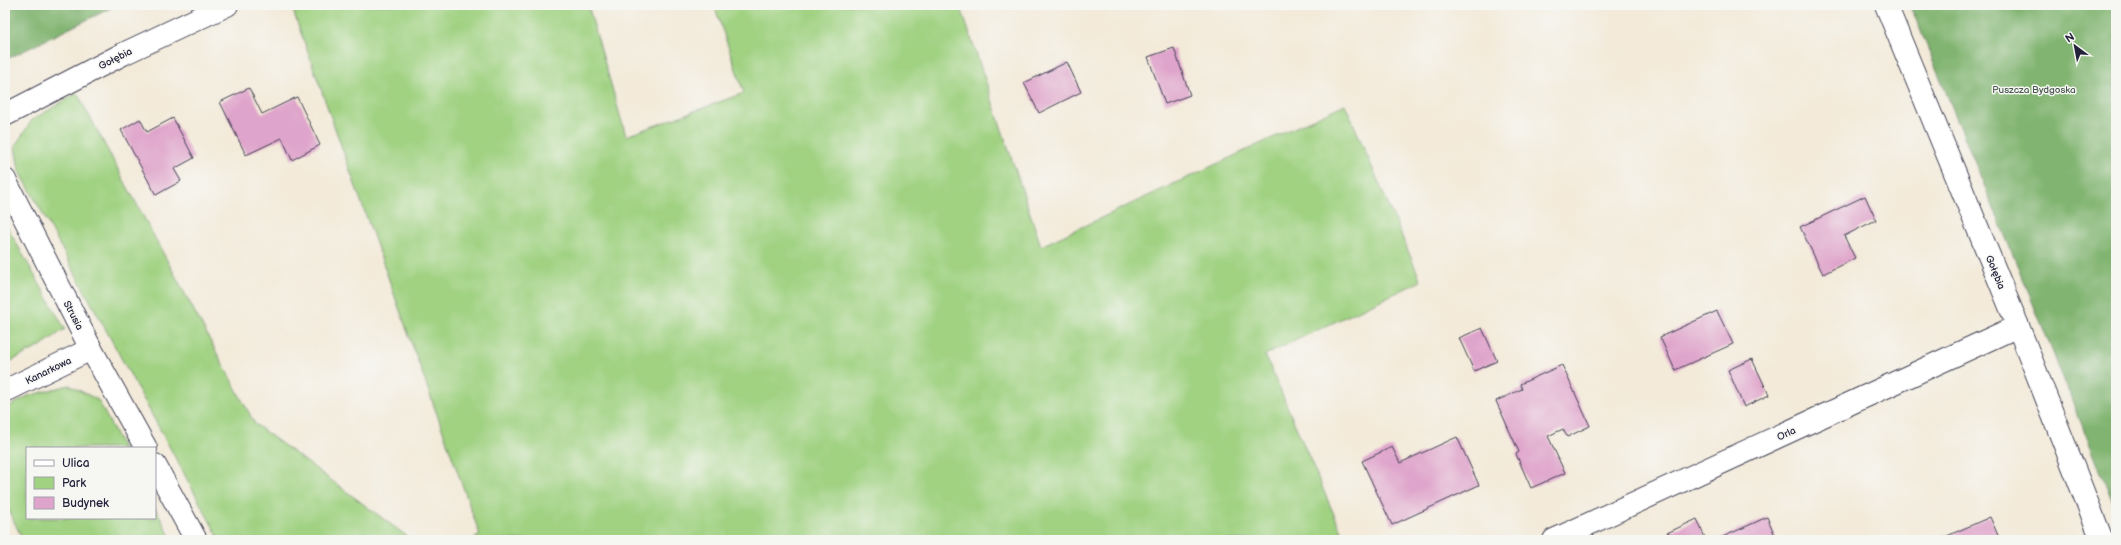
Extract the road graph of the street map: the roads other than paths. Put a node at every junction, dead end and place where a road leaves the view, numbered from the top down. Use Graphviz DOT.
graph roads {
  1 [pos="227,5"];
  2 [pos="1886,5"];
  3 [pos="5,115"];
  4 [pos="5,180"];
  5 [pos="2018,326"];
  6 [pos="91,349"];
  7 [pos="5,391"];
  8 [pos="145,447"];
  9 [pos="156,467"];
  10 [pos="196,540"];
  11 [pos="1554,540"];
  12 [pos="2102,540"];
  1 -- 3 [label="street, Gołębia"];
  2 -- 5 [label="street, Gołębia"];
  4 -- 6 [label="street, Strusia"];
  5 -- 11 [label="street, Orla"];
  5 -- 12 [label="street, Gołębia"];
  6 -- 7 [label="street, Kanarkowa"];
  6 -- 8 [label="street, Strusia"];
  9 -- 10 [label="street"];
}
